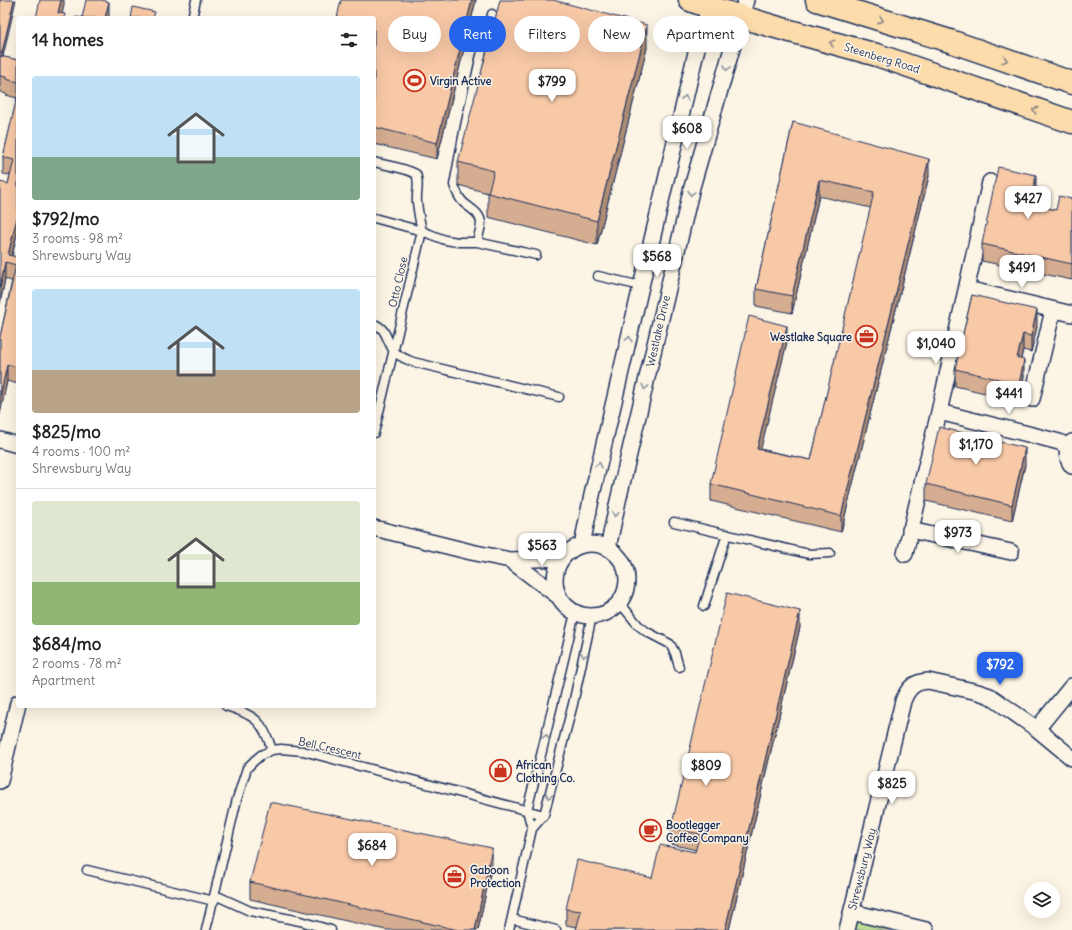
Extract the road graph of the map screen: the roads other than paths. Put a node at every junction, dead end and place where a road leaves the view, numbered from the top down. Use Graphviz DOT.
graph roads {
  1 [pos="196,0"];
  2 [pos="817,0"];
  3 [pos="704,2"];
  4 [pos="744,8"];
  5 [pos="492,14"];
  6 [pos="192,16"];
  7 [pos="1072,83"];
  8 [pos="1072,122"];
  9 [pos="376,162"];
  10 [pos="990,182"];
  11 [pos="376,219"];
  12 [pos="422,231"];
  13 [pos="477,242"];
  14 [pos="536,255"];
  15 [pos="598,276"];
  16 [pos="641,286"];
  17 [pos="967,289"];
  18 [pos="1053,310"];
  19 [pos="1072,314"];
  20 [pos="376,325"];
  21 [pos="393,350"];
  22 [pos="559,397"];
  23 [pos="1032,399"];
  24 [pos="939,412"];
  25 [pos="376,424"];
  26 [pos="0,440"];
  27 [pos="16,444"];
  28 [pos="1070,445"];
  29 [pos="1072,466"];
  30 [pos="674,522"];
  31 [pos="376,528"];
  32 [pos="910,530"];
  33 [pos="727,534"];
  34 [pos="582,544"];
  35 [pos="608,548"];
  36 [pos="1011,552"];
  37 [pos="830,553"];
  38 [pos="905,554"];
  39 [pos="562,558"];
  40 [pos="510,560"];
  41 [pos="558,596"];
  42 [pos="620,603"];
  43 [pos="704,606"];
  44 [pos="575,613"];
  45 [pos="592,616"];
  46 [pos="679,667"];
  47 [pos="1072,686"];
  48 [pos="17,708"];
  49 [pos="232,708"];
  50 [pos="1037,729"];
  51 [pos="272,750"];
  52 [pos="1072,758"];
  53 [pos="0,781"];
  54 [pos="527,810"];
  55 [pos="544,815"];
  56 [pos="532,829"];
  57 [pos="86,870"];
  58 [pos="214,898"];
  59 [pos="852,912"];
  60 [pos="512,919"];
  61 [pos="206,930"];
  62 [pos="331,930"];
  63 [pos="509,930"];
  64 [pos="556,930"];
  65 [pos="848,930"];
  66 [pos="926,930"];
  1 -- 6 [label="lane"];
  2 -- 7 [label="main road, one-way"];
  3 -- 4 [label="main road, Steenberg Road"];
  16 -- 3 [label="street, one-way"];
  8 -- 4 [label="main road, Steenberg Road, one-way"];
  4 -- 35 [label="street, Westlake Drive, one-way"];
  5 -- 13 [label="lane"];
  9 -- 12 [label="lane, Otto Close"];
  10 -- 17 [label="street"];
  11 -- 12 [label="lane"];
  12 -- 13 [label="lane"];
  12 -- 21 [label="lane, Otto Close"];
  13 -- 14 [label="lane"];
  15 -- 16 [label="lane"];
  34 -- 16 [label="street, one-way"];
  17 -- 18 [label="street"];
  17 -- 24 [label="street"];
  18 -- 19 [label="street"];
  18 -- 23 [label="street"];
  20 -- 21 [label="lane"];
  21 -- 22 [label="lane"];
  21 -- 25 [label="lane, Otto Close"];
  24 -- 28 [label="street"];
  24 -- 32 [label="street"];
  26 -- 27 [label="street"];
  28 -- 29 [label="street"];
  30 -- 33 [label="lane"];
  31 -- 40 [label="street"];
  32 -- 36 [label="street"];
  32 -- 38 [label="street"];
  33 -- 37 [label="lane"];
  33 -- 43 [label="lane"];
  34 -- 35 [label="street"];
  34 -- 39 [label="street"];
  35 -- 42 [label="street"];
  39 -- 40 [label="street"];
  39 -- 41 [label="street"];
  40 -- 41 [label="street"];
  41 -- 44 [label="street"];
  42 -- 45 [label="street"];
  42 -- 46 [label="lane"];
  44 -- 45 [label="street"];
  54 -- 44 [label="lane, one-way"];
  45 -- 55 [label="lane, one-way"];
  47 -- 50 [label="street"];
  48 -- 53 [label="street"];
  49 -- 51 [label="lane"];
  50 -- 52 [label="street, Shrewsbury Way"];
  50 -- 59 [label="street, Shrewsbury Way"];
  51 -- 54 [label="lane, Bell Crescent"];
  51 -- 58 [label="lane"];
  54 -- 55 [label="lane, Bell Crescent"];
  54 -- 56 [label="lane"];
  55 -- 56 [label="lane"];
  56 -- 60 [label="lane"];
  57 -- 58 [label="lane"];
  58 -- 61 [label="lane"];
  58 -- 62 [label="lane"];
  59 -- 65 [label="street, Shrewsbury Way"];
  59 -- 66 [label="street"];
  60 -- 63 [label="lane"];
  60 -- 64 [label="lane"];
}
